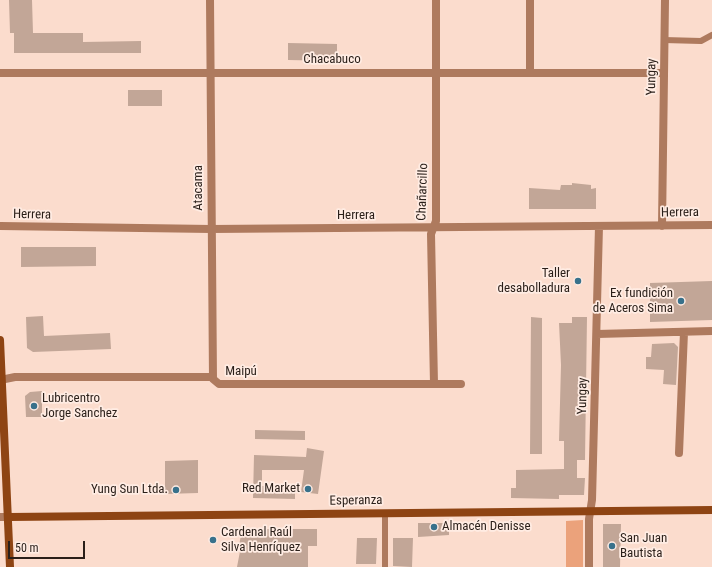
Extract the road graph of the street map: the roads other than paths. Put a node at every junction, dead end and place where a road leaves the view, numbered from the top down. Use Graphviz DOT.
graph roads {
  1 [pos="210,0"];
  2 [pos="436,0"];
  3 [pos="530,0"];
  4 [pos="665,0"];
  5 [pos="712,35"];
  6 [pos="664,40"];
  7 [pos="436,72"];
  8 [pos="530,72"];
  9 [pos="0,73"];
  10 [pos="210,73"];
  11 [pos="664,73"];
  12 [pos="712,225"];
  13 [pos="0,226"];
  14 [pos="599,226"];
  15 [pos="662,226"];
  16 [pos="433,228"];
  17 [pos="211,229"];
  18 [pos="712,331"];
  19 [pos="684,332"];
  20 [pos="597,334"];
  21 [pos="0,340"];
  22 [pos="212,377"];
  23 [pos="1,379"];
  24 [pos="434,384"];
  25 [pos="461,384"];
  26 [pos="1,392"];
  27 [pos="2,432"];
  28 [pos="679,453"];
  29 [pos="712,510"];
  30 [pos="590,511"];
  31 [pos="385,513"];
  32 [pos="0,517"];
  33 [pos="9,517"];
  34 [pos="10,567"];
  35 [pos="386,567"];
  36 [pos="589,567"];
  1 -- 10 [label="street, Atacama"];
  2 -- 7 [label="street, Chañarcillo"];
  3 -- 8 [label="street"];
  4 -- 6 [label="street, Yungay"];
  5 -- 6 [label="lane"];
  6 -- 11 [label="street, Yungay"];
  7 -- 8 [label="street, Chacabuco"];
  7 -- 10 [label="street, Chacabuco"];
  7 -- 16 [label="street, Chañarcillo"];
  8 -- 11 [label="street, Chacabuco"];
  9 -- 10 [label="street, Chacabuco"];
  10 -- 17 [label="street, Atacama"];
  11 -- 15 [label="street, Yungay"];
  12 -- 15 [label="street, Herrera"];
  13 -- 17 [label="street, Herrera"];
  14 -- 15 [label="street, Herrera"];
  14 -- 16 [label="street, Herrera"];
  14 -- 20 [label="street, Yungay"];
  16 -- 17 [label="street, Herrera"];
  16 -- 24 [label="street, Chañarcillo"];
  17 -- 22 [label="street, Atacama"];
  18 -- 19 [label="street"];
  19 -- 20 [label="street"];
  19 -- 28 [label="street"];
  20 -- 30 [label="street, Yungay"];
  21 -- 23 [label="main road"];
  22 -- 23 [label="street, Maipú"];
  22 -- 24 [label="street, Maipú"];
  23 -- 26 [label="main road"];
  24 -- 25 [label="street, Maipú"];
  26 -- 27 [label="main road"];
  27 -- 33 [label="main road"];
  29 -- 30 [label="main road, Esperanza"];
  30 -- 31 [label="main road, Esperanza"];
  30 -- 36 [label="street, Yungay"];
  31 -- 33 [label="main road, Esperanza"];
  31 -- 35 [label="lane"];
  32 -- 33 [label="street, Esperanza"];
  33 -- 34 [label="main road"];
}
